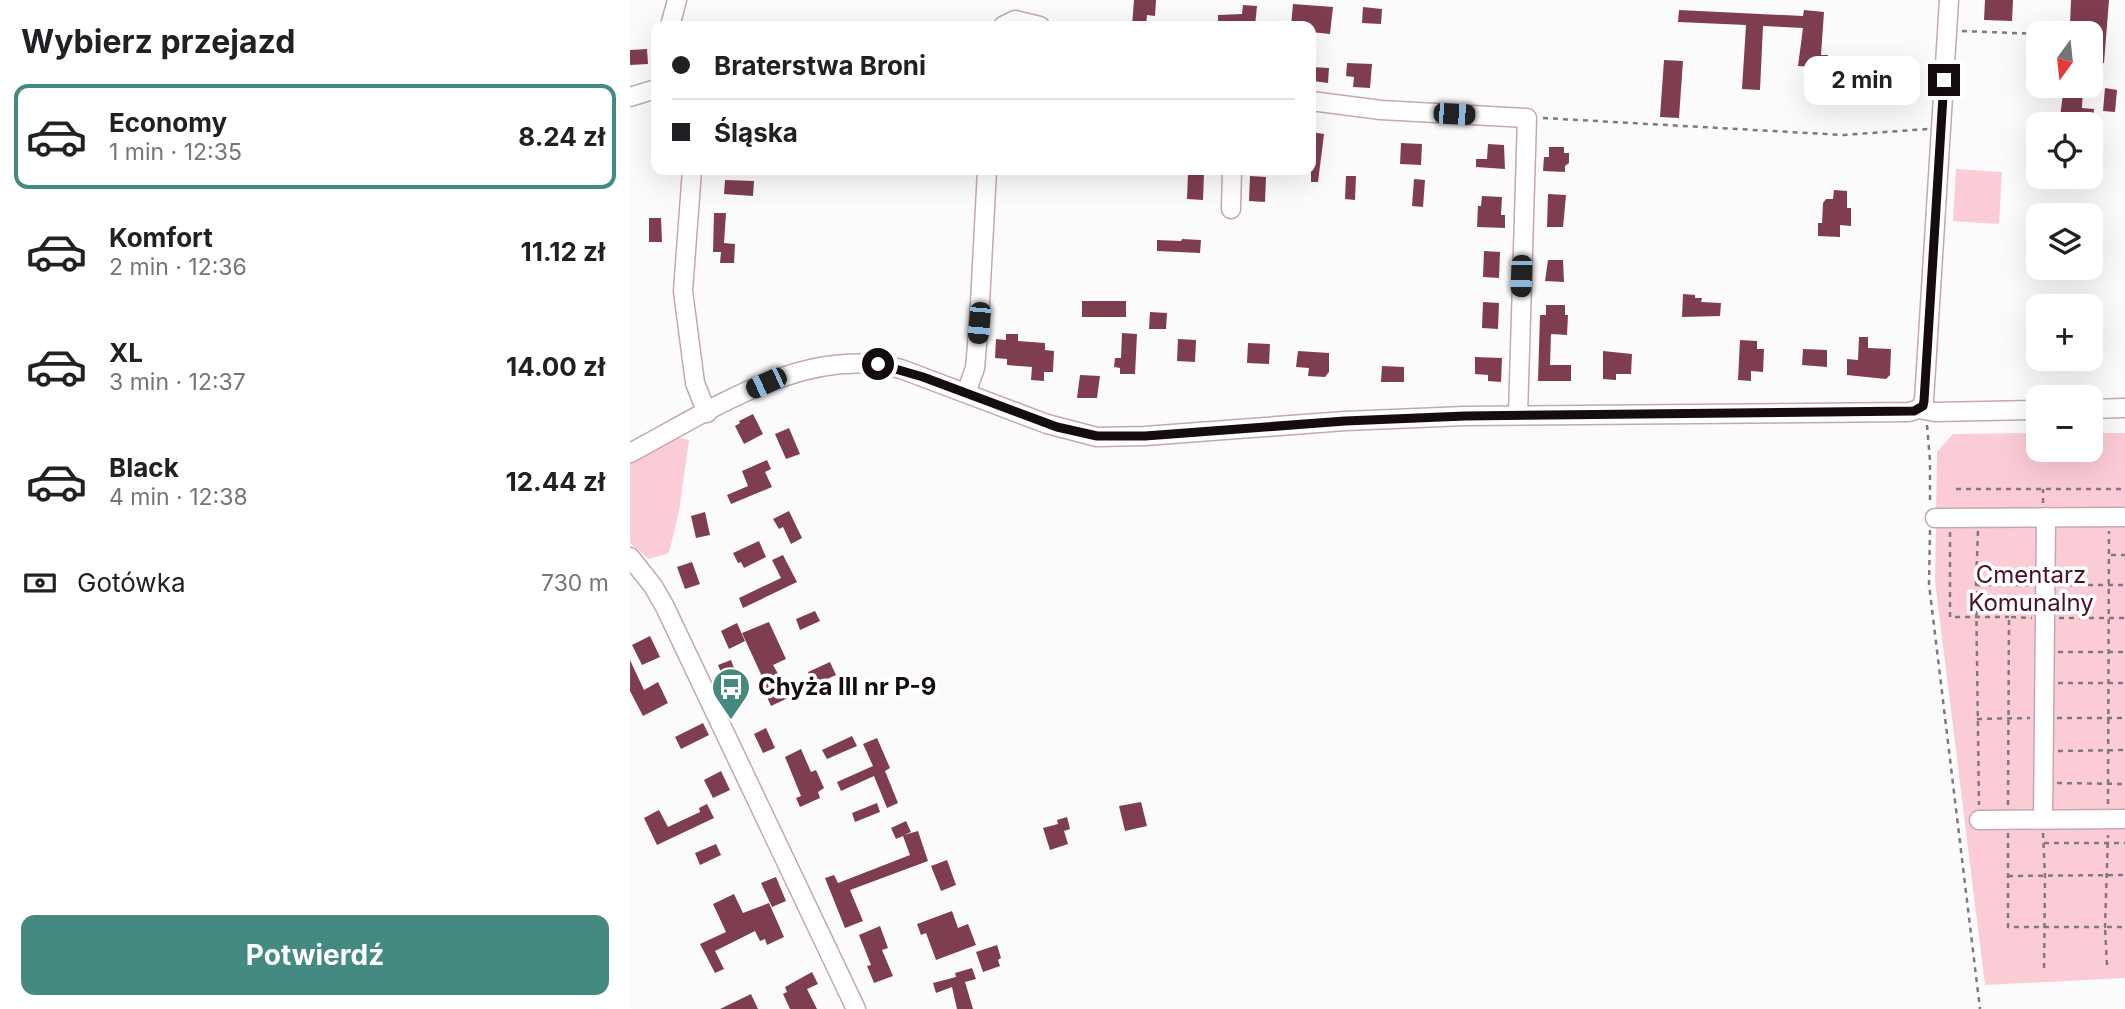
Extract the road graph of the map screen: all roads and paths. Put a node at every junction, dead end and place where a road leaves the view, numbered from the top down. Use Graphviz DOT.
graph roads {
  1 [pos="677,0"];
  2 [pos="1949,0"];
  3 [pos="671,21"];
  4 [pos="1947,30"];
  5 [pos="2026,33"];
  6 [pos="651,91"];
  7 [pos="630,97"];
  8 [pos="1316,102"];
  9 [pos="1527,118"];
  10 [pos="1942,130"];
  11 [pos="692,175"];
  12 [pos="987,175"];
  13 [pos="1232,175"];
  14 [pos="1230,209"];
  15 [pos="966,393"];
  16 [pos="2125,408"];
  17 [pos="1919,409"];
  18 [pos="2103,409"];
  19 [pos="2026,410"];
  20 [pos="706,413"];
  21 [pos="1518,415"];
  22 [pos="630,453"];
  23 [pos="1956,489"];
  24 [pos="2125,489"];
  25 [pos="1979,517"];
  26 [pos="2046,517"];
  27 [pos="2117,517"];
  28 [pos="1936,518"];
  29 [pos="2109,555"];
  30 [pos="2125,555"];
  31 [pos="630,557"];
  32 [pos="1976,617"];
  33 [pos="2009,617"];
  34 [pos="2044,652"];
  35 [pos="2109,652"];
  36 [pos="2125,652"];
  37 [pos="2044,683"];
  38 [pos="2109,683"];
  39 [pos="2125,683"];
  40 [pos="2109,750"];
  41 [pos="2125,750"];
  42 [pos="2043,751"];
  43 [pos="2043,783"];
  44 [pos="2109,784"];
  45 [pos="2125,784"];
  46 [pos="2043,819"];
  47 [pos="2117,819"];
  48 [pos="1979,820"];
  49 [pos="2044,843"];
  50 [pos="2125,843"];
  51 [pos="2125,875"];
  52 [pos="2045,876"];
  53 [pos="2008,877"];
  54 [pos="2125,927"];
  55 [pos="2107,965"];
  56 [pos="2044,973"];
  57 [pos="856,1009"];
  58 [pos="1980,1009"];
  1 -- 3 [label="street"];
  2 -- 4 [label="street"];
  4 -- 5 [label="path"];
  4 -- 10 [label="street"];
  6 -- 7 [label="street"];
  8 -- 9 [label="street"];
  9 -- 10 [label="path"];
  9 -- 21 [label="street"];
  10 -- 17 [label="street"];
  11 -- 20 [label="street"];
  12 -- 15 [label="street"];
  13 -- 14 [label="street"];
  15 -- 20 [label="street"];
  15 -- 21 [label="street"];
  16 -- 18 [label="street"];
  17 -- 19 [label="street"];
  17 -- 21 [label="street"];
  17 -- 28 [label="path"];
  20 -- 22 [label="street"];
  23 -- 24 [label="path"];
  25 -- 26 [label="street"];
  25 -- 28 [label="street"];
  25 -- 32 [label="path"];
  26 -- 27 [label="street"];
  26 -- 34 [label="street"];
  27 -- 29 [label="path"];
  28 -- 32 [label="path"];
  28 -- 58 [label="path"];
  29 -- 30 [label="path"];
  29 -- 35 [label="path"];
  31 -- 57 [label="street"];
  32 -- 33 [label="path"];
  32 -- 48 [label="path"];
  34 -- 35 [label="path"];
  34 -- 37 [label="street"];
  35 -- 36 [label="path"];
  35 -- 38 [label="path"];
  37 -- 38 [label="path"];
  37 -- 42 [label="street"];
  38 -- 39 [label="path"];
  38 -- 40 [label="path"];
  40 -- 41 [label="path"];
  40 -- 42 [label="path"];
  40 -- 44 [label="path"];
  42 -- 43 [label="street"];
  43 -- 44 [label="path"];
  43 -- 46 [label="street"];
  44 -- 45 [label="path"];
  44 -- 47 [label="path"];
  46 -- 47 [label="street"];
  46 -- 48 [label="street"];
  46 -- 49 [label="path"];
  49 -- 50 [label="path"];
  49 -- 52 [label="path"];
  51 -- 52 [label="path"];
  52 -- 53 [label="path"];
  52 -- 56 [label="path"];
  54 -- 55 [label="path"];
}
